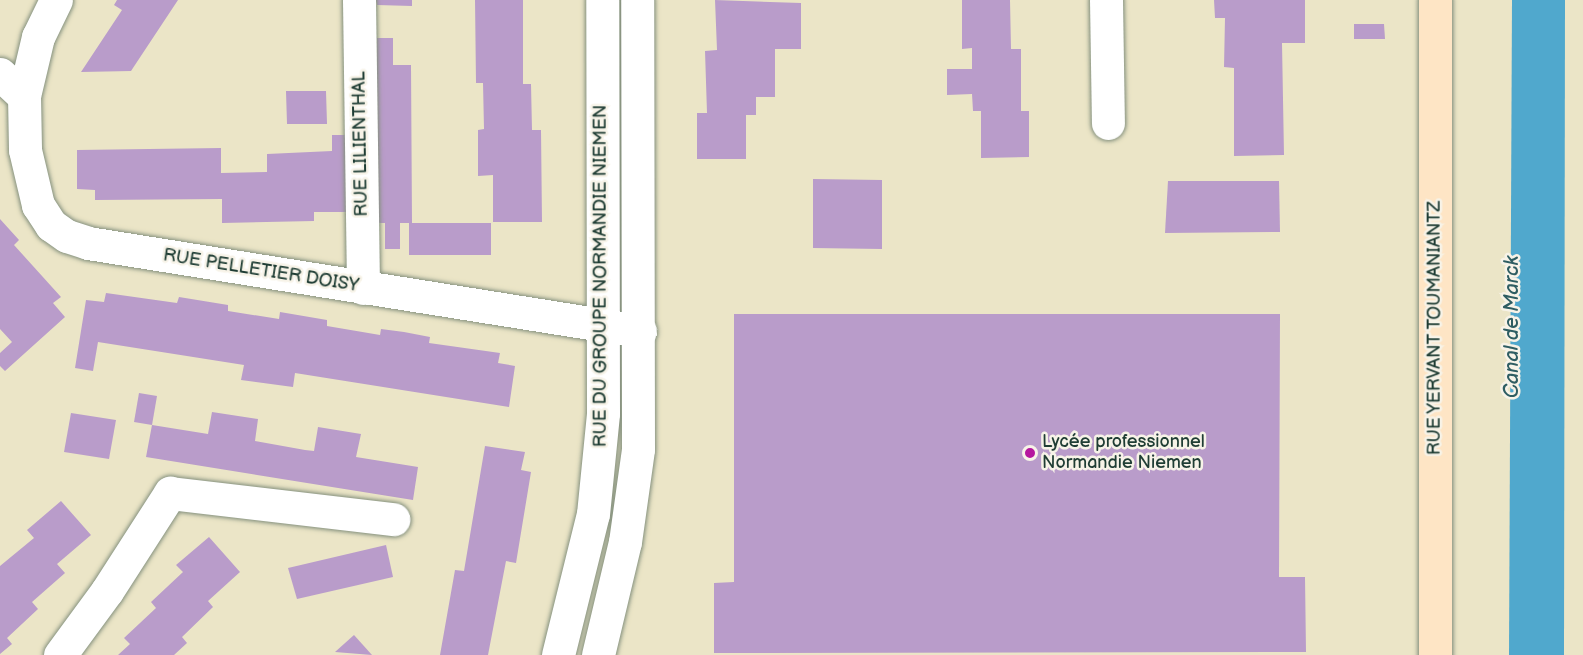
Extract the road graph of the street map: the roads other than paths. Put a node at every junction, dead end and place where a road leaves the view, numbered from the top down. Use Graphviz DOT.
graph roads {
  1 [pos="56,0"];
  2 [pos="359,0"];
  3 [pos="602,0"];
  4 [pos="637,0"];
  5 [pos="1106,0"];
  6 [pos="1435,0"];
  7 [pos="0,74"];
  8 [pos="24,96"];
  9 [pos="1108,123"];
  10 [pos="363,288"];
  11 [pos="604,328"];
  12 [pos="640,331"];
  13 [pos="393,519"];
  14 [pos="60,655"];
  15 [pos="558,655"];
  16 [pos="598,655"];
  17 [pos="1435,655"];
  1 -- 8 [label="street"];
  2 -- 10 [label="street, RUE LILIENTHAL"];
  3 -- 11 [label="street, RUE DU GROUPE NORMANDIE NIEMEN"];
  4 -- 12 [label="street, RUE DU GROUPE NORMANDIE NIEMEN"];
  5 -- 9 [label="street"];
  6 -- 17 [label="street, RUE YERVANT TOUMANIANTZ"];
  7 -- 8 [label="street"];
  8 -- 10 [label="street, RUE PELLETIER DOISY"];
  10 -- 11 [label="street, RUE PELLETIER DOISY"];
  11 -- 12 [label="street, RUE PELLETIER DOISY"];
  11 -- 15 [label="street, RUE DU GROUPE NORMANDIE NIEMEN"];
  12 -- 16 [label="street, RUE DU GROUPE NORMANDIE NIEMEN"];
  13 -- 14 [label="street"];
}
